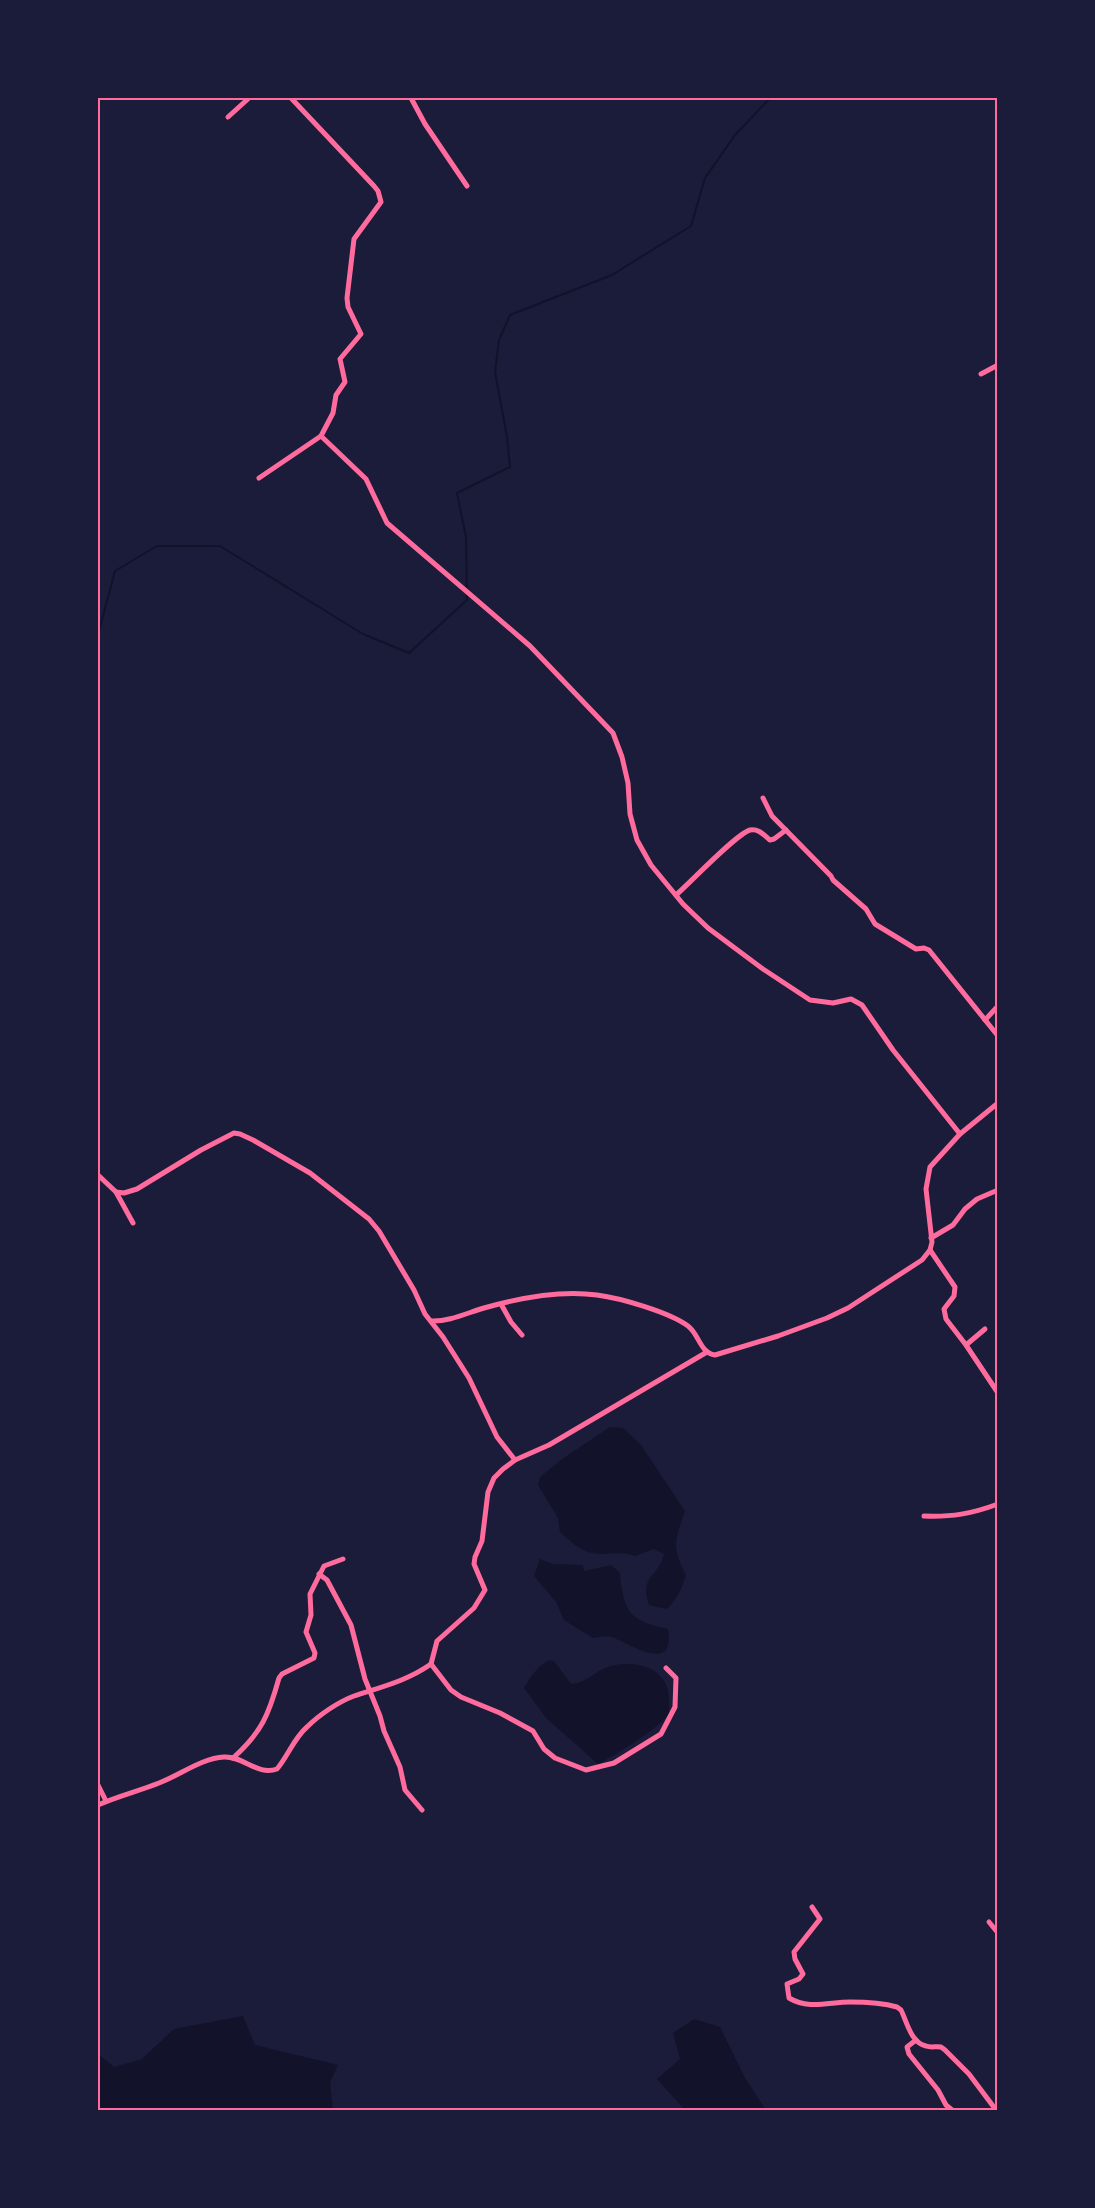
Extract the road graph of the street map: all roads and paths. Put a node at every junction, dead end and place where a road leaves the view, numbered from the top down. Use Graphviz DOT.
graph roads {
  1 [pos="249,98"];
  2 [pos="291,98"];
  3 [pos="411,98"];
  4 [pos="228,117"];
  5 [pos="467,186"];
  6 [pos="998,364"];
  7 [pos="981,374"];
  8 [pos="321,436"];
  9 [pos="259,478"];
  10 [pos="763,798"];
  11 [pos="786,830"];
  12 [pos="676,895"];
  13 [pos="998,1006"];
  14 [pos="985,1020"];
  15 [pos="998,1036"];
  16 [pos="998,1102"];
  17 [pos="960,1134"];
  18 [pos="98,1175"];
  19 [pos="100,1183"];
  20 [pos="998,1190"];
  21 [pos="116,1192"];
  22 [pos="134,1223"];
  23 [pos="932,1238"];
  24 [pos="930,1250"];
  25 [pos="501,1304"];
  26 [pos="431,1321"];
  27 [pos="985,1329"];
  28 [pos="522,1335"];
  29 [pos="966,1345"];
  30 [pos="707,1352"];
  31 [pos="998,1393"];
  32 [pos="515,1460"];
  33 [pos="998,1504"];
  34 [pos="924,1516"];
  35 [pos="343,1559"];
  36 [pos="319,1574"];
  37 [pos="431,1664"];
  38 [pos="666,1668"];
  39 [pos="369,1693"];
  40 [pos="233,1758"];
  41 [pos="98,1785"];
  42 [pos="106,1802"];
  43 [pos="98,1805"];
  44 [pos="422,1810"];
  45 [pos="812,1906"];
  46 [pos="989,1922"];
  47 [pos="998,1933"];
  48 [pos="916,2040"];
  49 [pos="952,2110"];
  50 [pos="996,2110"];
  1 -- 4 [label="street"];
  2 -- 8 [label="street"];
  3 -- 5 [label="street"];
  6 -- 7 [label="street"];
  8 -- 9 [label="street"];
  8 -- 12 [label="street"];
  10 -- 11 [label="street"];
  11 -- 12 [label="street"];
  11 -- 14 [label="street"];
  12 -- 17 [label="street"];
  13 -- 14 [label="street"];
  14 -- 15 [label="street"];
  16 -- 17 [label="street"];
  17 -- 23 [label="street"];
  18 -- 19 [label="street"];
  19 -- 21 [label="street"];
  20 -- 23 [label="street"];
  21 -- 22 [label="street"];
  21 -- 26 [label="street"];
  23 -- 24 [label="street"];
  24 -- 29 [label="street"];
  24 -- 30 [label="street"];
  25 -- 26 [label="street"];
  25 -- 28 [label="street"];
  25 -- 30 [label="street"];
  26 -- 32 [label="street"];
  27 -- 29 [label="street"];
  29 -- 31 [label="street"];
  30 -- 32 [label="street"];
  32 -- 37 [label="street"];
  33 -- 34 [label="street"];
  35 -- 36 [label="street"];
  36 -- 39 [label="street"];
  36 -- 40 [label="street"];
  37 -- 38 [label="street"];
  37 -- 39 [label="street"];
  39 -- 40 [label="street"];
  39 -- 44 [label="street"];
  40 -- 42 [label="street"];
  41 -- 42 [label="street"];
  42 -- 43 [label="street"];
  45 -- 48 [label="street"];
  46 -- 47 [label="street"];
  48 -- 49 [label="street"];
  48 -- 50 [label="street"];
}
